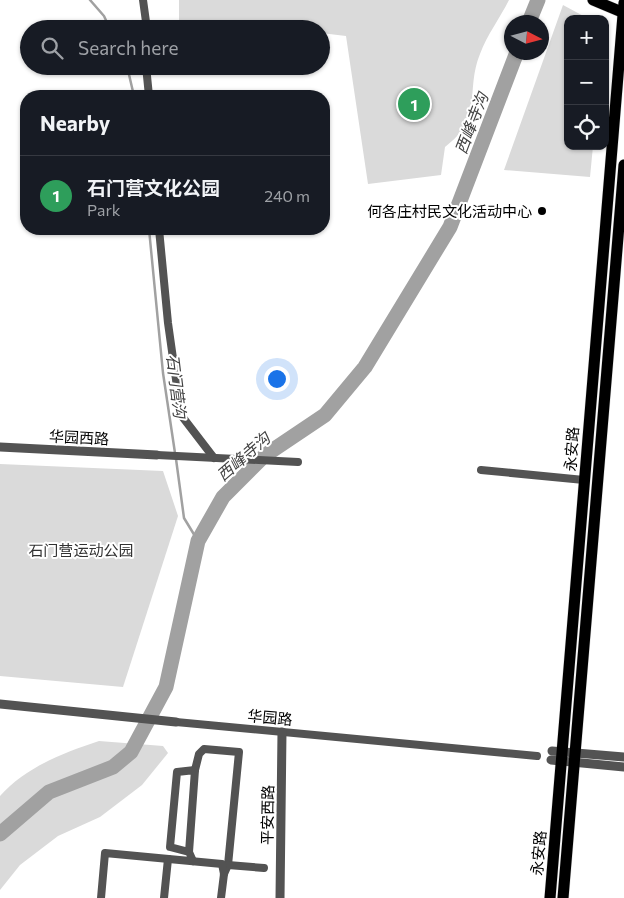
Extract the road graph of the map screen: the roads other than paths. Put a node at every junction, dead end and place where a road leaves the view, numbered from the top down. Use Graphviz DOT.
graph roads {
  1 [pos="143,0"];
  2 [pos="593,0"];
  3 [pos="624,9"];
  4 [pos="146,20"];
  5 [pos="147,75"];
  6 [pos="148,90"];
  7 [pos="624,165"];
  8 [pos="160,235"];
  9 [pos="0,447"];
  10 [pos="157,455"];
  11 [pos="214,458"];
  12 [pos="298,462"];
  13 [pos="481,470"];
  14 [pos="584,480"];
  15 [pos="0,704"];
  16 [pos="176,722"];
  17 [pos="282,732"];
  18 [pos="537,756"];
  19 [pos="557,756"];
  20 [pos="624,757"];
  21 [pos="574,758"];
  22 [pos="624,767"];
  23 [pos="195,770"];
  24 [pos="189,852"];
  25 [pos="168,858"];
  26 [pos="193,861"];
  27 [pos="228,865"];
  28 [pos="264,868"];
  29 [pos="224,874"];
  30 [pos="101,898"];
  31 [pos="164,898"];
  32 [pos="221,898"];
  33 [pos="280,898"];
  34 [pos="550,898"];
  35 [pos="563,898"];
  1 -- 4 [label="street"];
  2 -- 3 [label="main road"];
  3 -- 14 [label="main road, 永安路"];
  5 -- 6 [label="street"];
  7 -- 21 [label="main road, 永安路"];
  8 -- 11 [label="street"];
  9 -- 10 [label="street, 华园西路"];
  10 -- 11 [label="street"];
  11 -- 12 [label="street"];
  13 -- 14 [label="street"];
  14 -- 19 [label="main road, 永安路"];
  15 -- 16 [label="street, 华园路"];
  16 -- 17 [label="street, 华园路"];
  17 -- 18 [label="street, 华园路"];
  17 -- 33 [label="street, 平安西路"];
  19 -- 21 [label="street"];
  19 -- 34 [label="main road, 永安路"];
  20 -- 21 [label="street"];
  21 -- 22 [label="street"];
  21 -- 35 [label="main road, 永安路"];
  23 -- 24 [label="street"];
  23 -- 24 [label="street"];
  23 -- 27 [label="street"];
  24 -- 26 [label="street"];
  25 -- 26 [label="street"];
  25 -- 30 [label="street"];
  25 -- 31 [label="street"];
  26 -- 29 [label="street"];
  27 -- 28 [label="street"];
  27 -- 29 [label="street"];
  29 -- 32 [label="street"];
}
